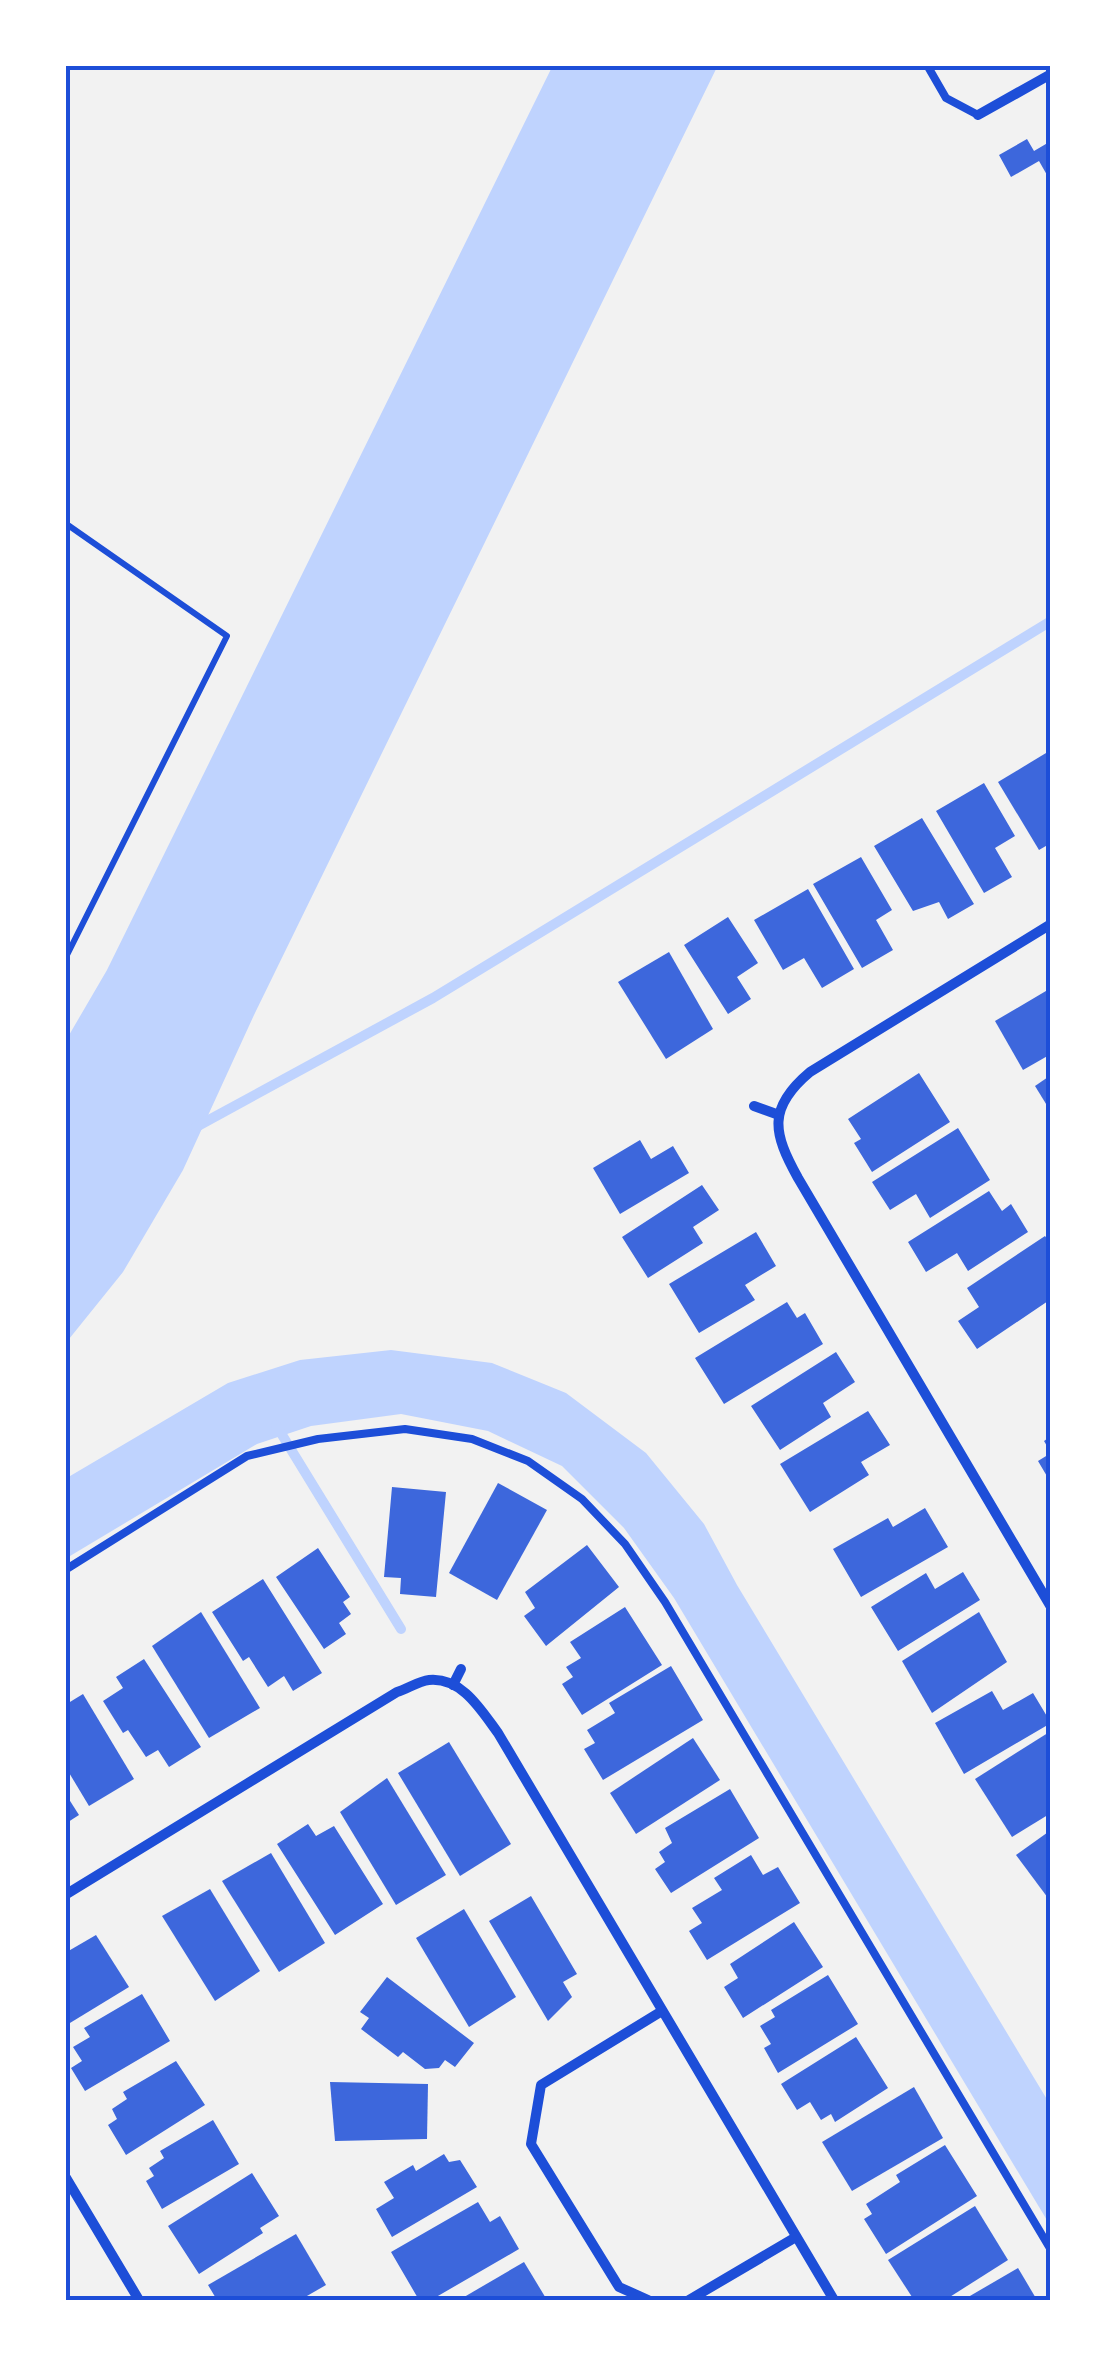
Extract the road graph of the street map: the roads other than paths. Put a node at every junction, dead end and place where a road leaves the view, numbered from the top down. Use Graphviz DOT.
graph roads {
  1 [pos="927,65"];
  2 [pos="1051,74"];
  3 [pos="978,115"];
  4 [pos="1051,924"];
  5 [pos="754,1106"];
  6 [pos="778,1118"];
  7 [pos="65,1570"];
  8 [pos="1051,1607"];
  9 [pos="461,1669"];
  10 [pos="453,1685"];
  11 [pos="65,1894"];
  12 [pos="662,2011"];
  13 [pos="65,2176"];
  14 [pos="796,2237"];
  15 [pos="1051,2250"];
  16 [pos="139,2300"];
  17 [pos="648,2300"];
  18 [pos="689,2300"];
  19 [pos="834,2300"];
  1 -- 3 [label="lane"];
  2 -- 3 [label="street"];
  4 -- 6 [label="street"];
  5 -- 6 [label="street"];
  6 -- 8 [label="street"];
  7 -- 15 [label="lane"];
  9 -- 10 [label="street"];
  10 -- 11 [label="street"];
  10 -- 12 [label="street"];
  12 -- 14 [label="street"];
  12 -- 17 [label="street"];
  13 -- 16 [label="street"];
  14 -- 18 [label="street"];
  14 -- 19 [label="street"];
}
